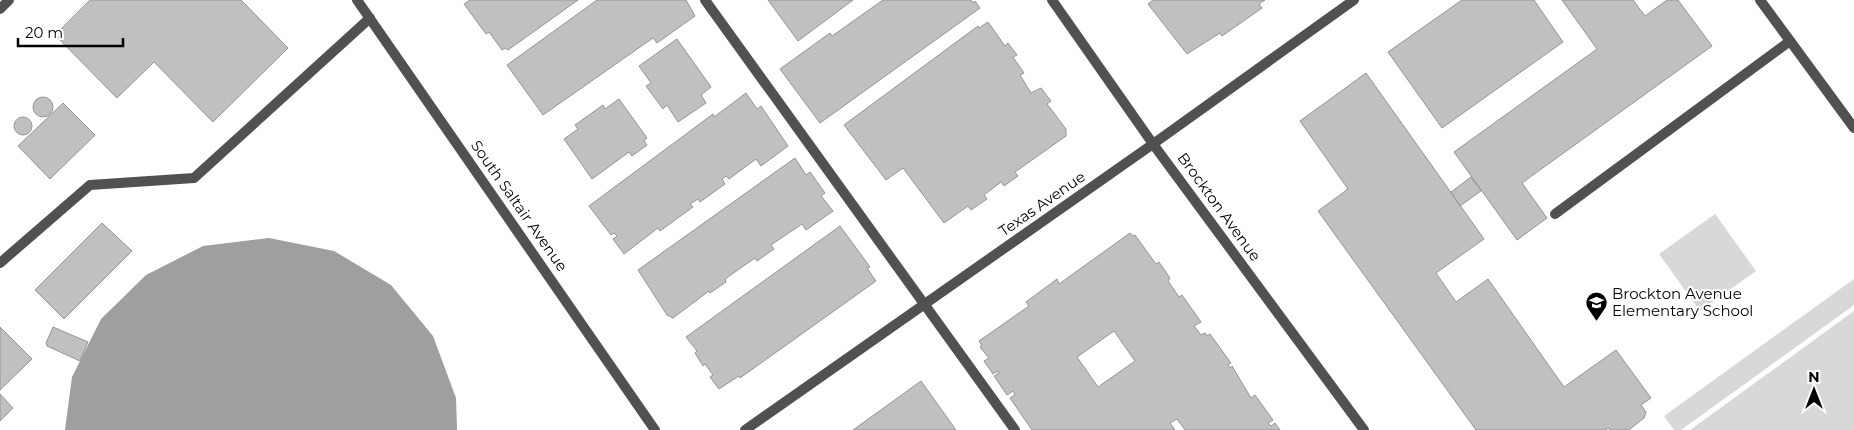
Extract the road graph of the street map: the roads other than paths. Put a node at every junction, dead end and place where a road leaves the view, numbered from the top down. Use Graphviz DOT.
graph roads {
  1 [pos="9,0"];
  2 [pos="357,0"];
  3 [pos="705,0"];
  4 [pos="1052,0"];
  5 [pos="1354,0"];
  6 [pos="1760,0"];
  7 [pos="0,9"];
  8 [pos="370,18"];
  9 [pos="1790,40"];
  10 [pos="1854,128"];
  11 [pos="1153,144"];
  12 [pos="1554,214"];
  13 [pos="0,263"];
  14 [pos="925,305"];
  15 [pos="655,430"];
  16 [pos="745,430"];
  17 [pos="1015,430"];
  18 [pos="1364,430"];
  1 -- 7 [label="street"];
  2 -- 8 [label="street, South Saltair Avenue"];
  3 -- 14 [label="street"];
  4 -- 11 [label="street, Brockton Avenue"];
  5 -- 11 [label="street, Texas Avenue"];
  6 -- 9 [label="street"];
  8 -- 13 [label="street"];
  8 -- 15 [label="street, South Saltair Avenue"];
  9 -- 10 [label="street"];
  9 -- 12 [label="street"];
  11 -- 14 [label="street, Texas Avenue"];
  11 -- 18 [label="street, Brockton Avenue"];
  14 -- 16 [label="street, Texas Avenue"];
  14 -- 17 [label="street"];
}
